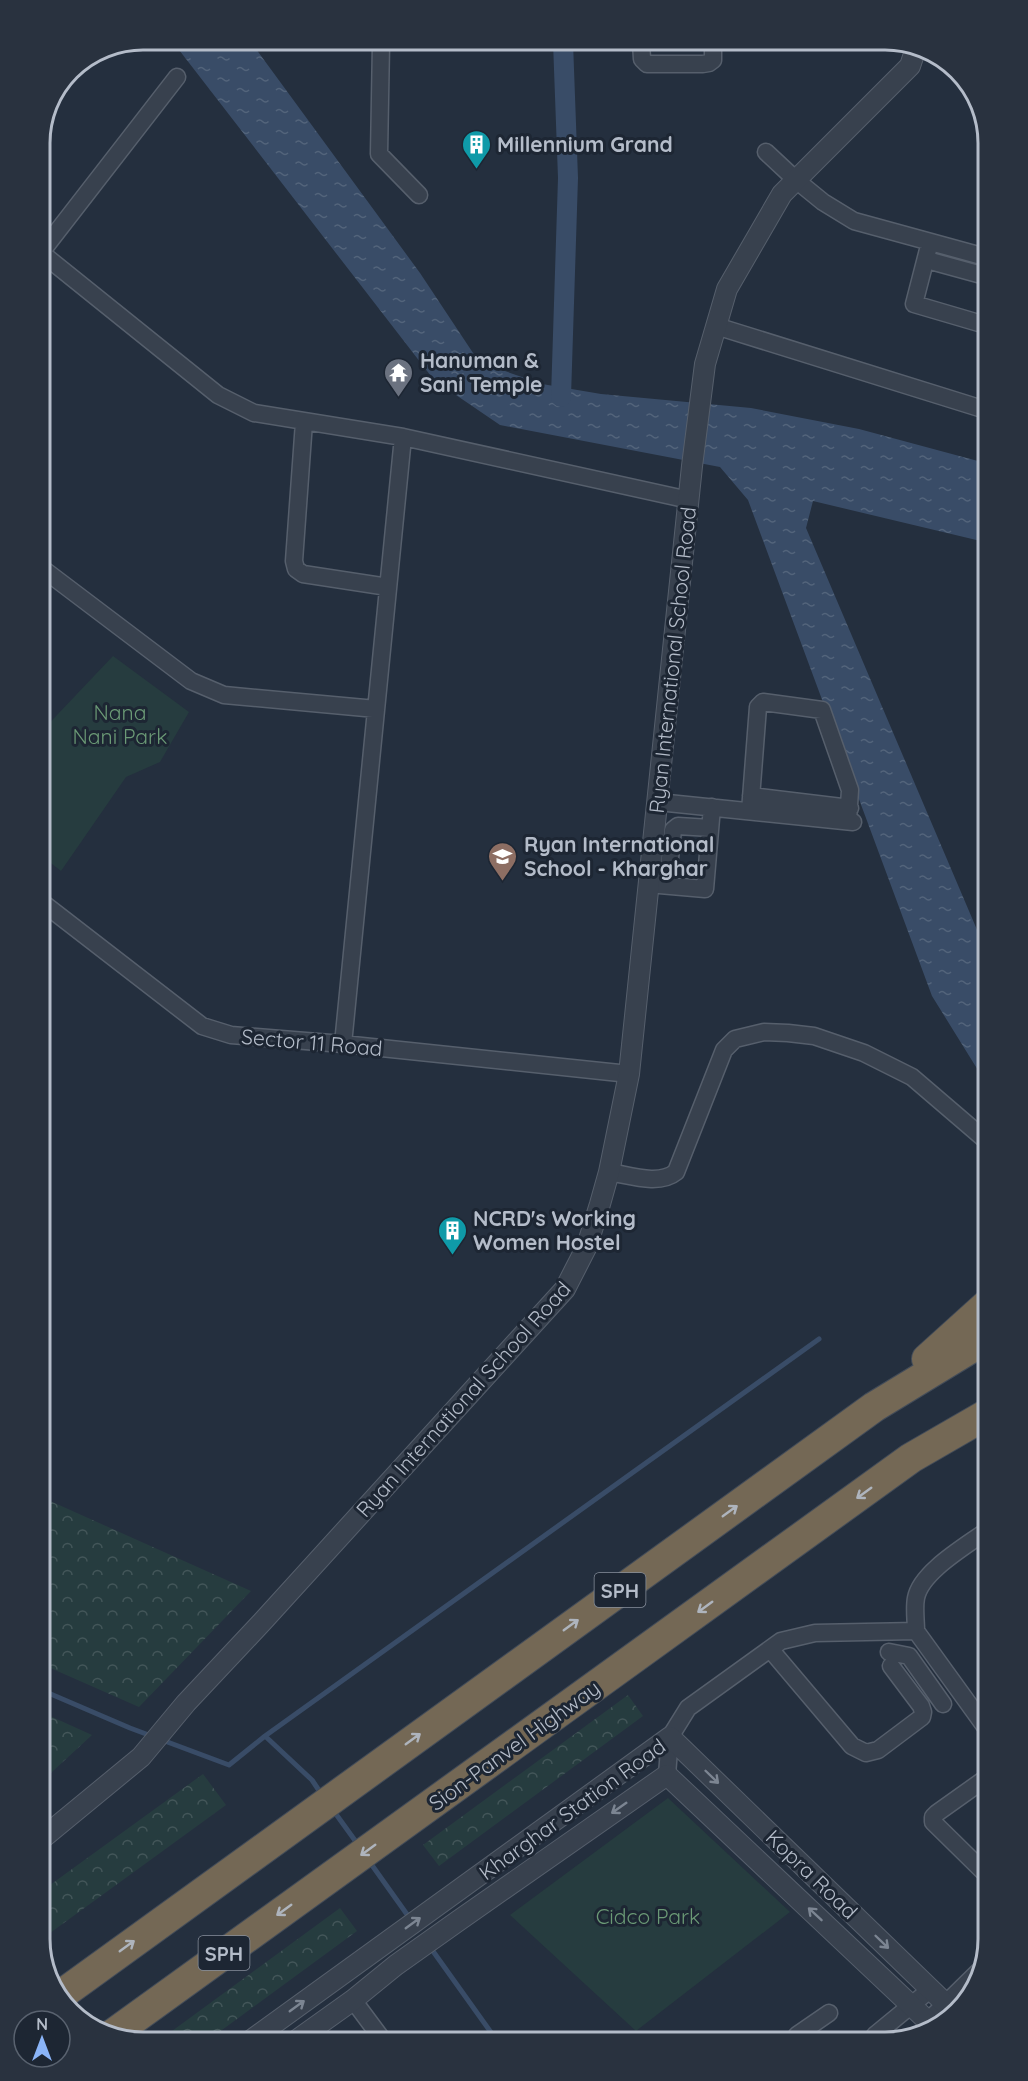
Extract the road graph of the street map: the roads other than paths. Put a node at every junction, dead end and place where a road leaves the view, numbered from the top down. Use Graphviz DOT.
graph roads {
  1 [pos="381,50"];
  2 [pos="641,50"];
  3 [pos="713,50"];
  4 [pos="913,54"];
  5 [pos="177,77"];
  6 [pos="766,152"];
  7 [pos="796,180"];
  8 [pos="419,195"];
  9 [pos="50,240"];
  10 [pos="930,242"];
  11 [pos="978,255"];
  12 [pos="927,260"];
  13 [pos="50,261"];
  14 [pos="978,274"];
  15 [pos="978,323"];
  16 [pos="716,326"];
  17 [pos="978,408"];
  18 [pos="304,422"];
  19 [pos="403,437"];
  20 [pos="689,500"];
  21 [pos="50,574"];
  22 [pos="388,587"];
  23 [pos="376,709"];
  24 [pos="657,802"];
  25 [pos="750,803"];
  26 [pos="712,807"];
  27 [pos="710,828"];
  28 [pos="658,885"];
  29 [pos="50,909"];
  30 [pos="343,1044"];
  31 [pos="628,1074"];
  32 [pos="978,1134"];
  33 [pos="609,1172"];
  34 [pos="978,1313"];
  35 [pos="978,1344"];
  36 [pos="978,1400"];
  37 [pos="874,1407"];
  38 [pos="978,1419"];
  39 [pos="911,1458"];
  40 [pos="978,1537"];
  41 [pos="916,1631"];
  42 [pos="770,1649"];
  43 [pos="960,1692"];
  44 [pos="978,1717"];
  45 [pos="670,1737"];
  46 [pos="667,1775"];
  47 [pos="978,1784"];
  48 [pos="50,1832"];
  49 [pos="978,1866"];
  50 [pos="66,1989"];
  51 [pos="931,1989"];
  52 [pos="353,2000"];
  53 [pos="912,2005"];
  54 [pos="948,2006"];
  55 [pos="829,2013"];
  56 [pos="928,2021"];
  57 [pos="273,2024"];
  58 [pos="120,2029"];
  59 [pos="263,2031"];
  60 [pos="279,2031"];
  61 [pos="309,2031"];
  62 [pos="376,2031"];
  63 [pos="804,2032"];
  64 [pos="879,2032"];
  1 -- 8 [label="street"];
  2 -- 3 [label="street"];
  4 -- 7 [label="street, Ryan International School Road"];
  5 -- 9 [label="street"];
  6 -- 7 [label="street"];
  7 -- 10 [label="street"];
  7 -- 16 [label="street, Ryan International School Road"];
  10 -- 11 [label="street"];
  10 -- 15 [label="street"];
  12 -- 14 [label="street"];
  13 -- 18 [label="street"];
  16 -- 17 [label="street"];
  16 -- 20 [label="street, Ryan International School Road"];
  18 -- 19 [label="street"];
  18 -- 22 [label="street"];
  19 -- 20 [label="street"];
  19 -- 22 [label="street"];
  20 -- 24 [label="street, Ryan International School Road"];
  21 -- 23 [label="street"];
  22 -- 23 [label="street"];
  23 -- 30 [label="street"];
  24 -- 26 [label="street"];
  24 -- 28 [label="street, Ryan International School Road"];
  25 -- 25 [label="street"];
  25 -- 26 [label="street"];
  26 -- 27 [label="street"];
  27 -- 28 [label="street"];
  27 -- 28 [label="street"];
  28 -- 31 [label="street, Ryan International School Road"];
  29 -- 30 [label="street, Sector 11 Road"];
  30 -- 31 [label="street, Sector 11 Road"];
  31 -- 33 [label="street, Ryan International School Road"];
  32 -- 33 [label="street"];
  33 -- 48 [label="street, Ryan International School Road"];
  34 -- 37 [label="highway"];
  35 -- 37 [label="highway, SPH"];
  36 -- 39 [label="highway, SPH"];
  50 -- 37 [label="highway, SPH, one-way"];
  38 -- 39 [label="highway"];
  39 -- 58 [label="highway, Sion-Panvel Highway / SPH, one-way"];
  40 -- 41 [label="street"];
  41 -- 42 [label="street"];
  41 -- 43 [label="street"];
  42 -- 43 [label="street"];
  42 -- 45 [label="street"];
  43 -- 44 [label="street"];
  45 -- 46 [label="street, Kharghar Station Road"];
  45 -- 51 [label="street, Kopra Road, one-way"];
  57 -- 45 [label="street, Kharghar Station Road, one-way"];
  46 -- 52 [label="street, Kharghar Station Road, one-way"];
  53 -- 46 [label="street, Kopra Road, one-way"];
  47 -- 49 [label="street"];
  51 -- 53 [label="street"];
  51 -- 54 [label="street, Kopra Road"];
  52 -- 61 [label="street, Kharghar Station Road"];
  52 -- 62 [label="street"];
  53 -- 56 [label="street, Kopra Road"];
  53 -- 64 [label="street"];
  55 -- 63 [label="street"];
  57 -- 59 [label="street, Kharghar Station Road"];
  57 -- 60 [label="street"];
}
